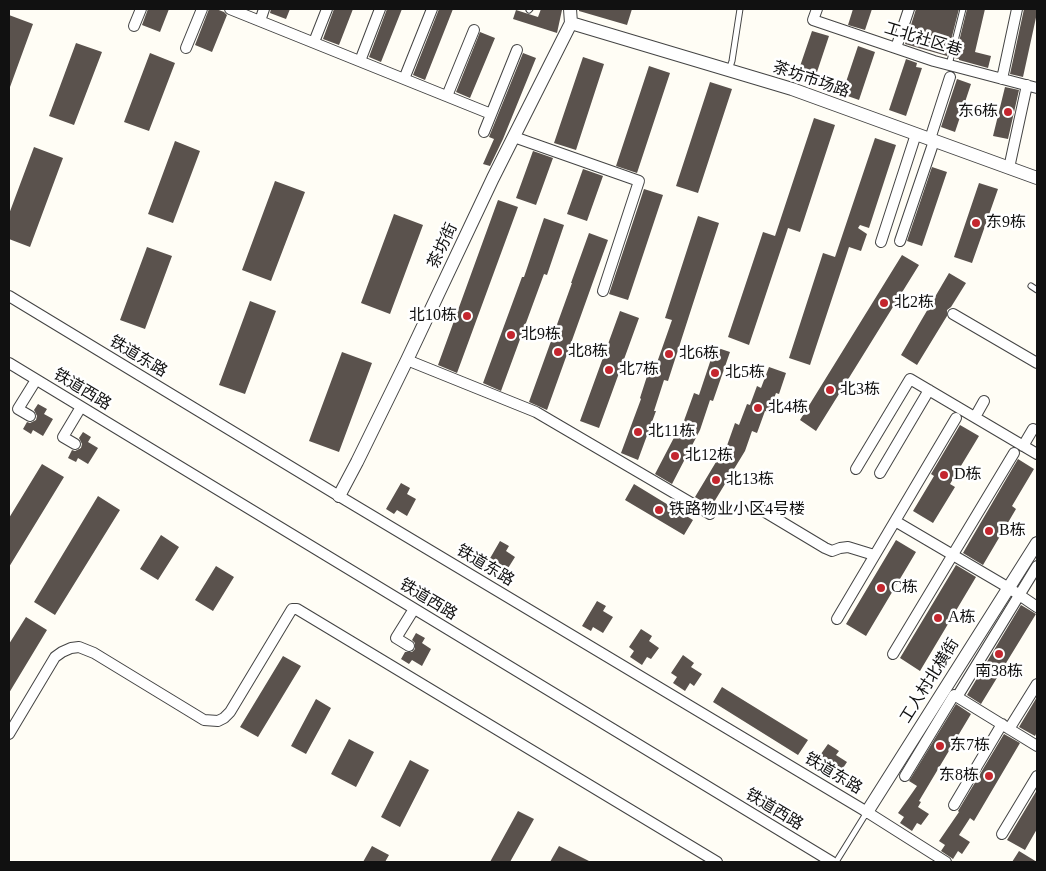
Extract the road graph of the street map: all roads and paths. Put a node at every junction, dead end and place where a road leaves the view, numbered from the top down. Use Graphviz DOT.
graph roads {
  1 [pos="141,9"];
  2 [pos="202,9"];
  3 [pos="230,9"];
  4 [pos="264,9"];
  5 [pos="327,9"];
  6 [pos="380,9"];
  7 [pos="432,9"];
  8 [pos="570,9"];
  9 [pos="740,9"];
  10 [pos="817,9"];
  11 [pos="909,9"];
  12 [pos="963,9"];
  13 [pos="1017,9"];
  14 [pos="260,21"];
  15 [pos="571,23"];
  16 [pos="134,26"];
  17 [pos="474,30"];
  18 [pos="314,42"];
  19 [pos="186,48"];
  20 [pos="896,48"];
  21 [pos="517,50"];
  22 [pos="360,61"];
  23 [pos="948,65"];
  24 [pos="729,70"];
  25 [pos="950,77"];
  26 [pos="404,79"];
  27 [pos="1002,79"];
  28 [pos="1032,87"];
  29 [pos="447,96"];
  30 [pos="491,114"];
  31 [pos="484,132"];
  32 [pos="916,134"];
  33 [pos="514,137"];
  34 [pos="932,140"];
  35 [pos="1009,168"];
  36 [pos="1037,178"];
  37 [pos="900,241"];
  38 [pos="881,242"];
  39 [pos="1031,286"];
  40 [pos="1037,290"];
  41 [pos="603,291"];
  42 [pos="9,296"];
  43 [pos="953,314"];
  44 [pos="407,360"];
  45 [pos="9,363"];
  46 [pos="1037,363"];
  47 [pos="36,380"];
  48 [pos="929,390"];
  49 [pos="984,401"];
  50 [pos="81,407"];
  51 [pos="30,416"];
  52 [pos="975,417"];
  53 [pos="956,418"];
  54 [pos="1033,429"];
  55 [pos="75,444"];
  56 [pos="1023,446"];
  57 [pos="1014,453"];
  58 [pos="1037,454"];
  59 [pos="856,469"];
  60 [pos="880,473"];
  61 [pos="339,496"];
  62 [pos="760,509"];
  63 [pos="710,514"];
  64 [pos="895,521"];
  65 [pos="1037,543"];
  66 [pos="874,555"];
  67 [pos="952,555"];
  68 [pos="1037,566"];
  69 [pos="1014,591"];
  70 [pos="1037,606"];
  71 [pos="414,609"];
  72 [pos="837,619"];
  73 [pos="408,646"];
  74 [pos="893,654"];
  75 [pos="1037,684"];
  76 [pos="957,697"];
  77 [pos="1006,726"];
  78 [pos="9,734"];
  79 [pos="1037,746"];
  80 [pos="905,776"];
  81 [pos="1037,776"];
  82 [pos="954,805"];
  83 [pos="867,812"];
  84 [pos="1002,834"];
  85 [pos="717,862"];
  86 [pos="832,862"];
  87 [pos="836,862"];
  88 [pos="946,862"];
  1 -- 16 [label="street"];
  2 -- 19 [label="street"];
  3 -- 14 [label="street"];
  4 -- 14 [label="street"];
  5 -- 18 [label="street"];
  6 -- 22 [label="street"];
  7 -- 26 [label="street"];
  8 -- 15 [label="street"];
  9 -- 24 [label="lane"];
  10 -- 20 [label="street, 工北社区巷"];
  11 -- 20 [label="street"];
  12 -- 23 [label="lane"];
  13 -- 27 [label="street"];
  14 -- 18 [label="street"];
  15 -- 24 [label="street, 茶坊市场路"];
  15 -- 33 [label="street, 茶坊街"];
  17 -- 29 [label="street"];
  18 -- 22 [label="street"];
  20 -- 23 [label="street, 工北社区巷"];
  21 -- 30 [label="street"];
  22 -- 26 [label="street"];
  23 -- 27 [label="street, 工北社区巷"];
  24 -- 32 [label="street, 茶坊市场路"];
  25 -- 34 [label="street"];
  26 -- 29 [label="street"];
  27 -- 28 [label="street, 工北社区巷"];
  28 -- 35 [label="street"];
  29 -- 30 [label="street"];
  30 -- 31 [label="street"];
  32 -- 34 [label="street, 茶坊市场路"];
  32 -- 38 [label="street"];
  33 -- 41 [label="street"];
  33 -- 44 [label="street, 茶坊街"];
  34 -- 35 [label="street, 茶坊市场路"];
  34 -- 37 [label="street"];
  35 -- 36 [label="street, 茶坊市场路"];
  39 -- 40 [label="lane"];
  42 -- 61 [label="street, 铁道东路"];
  43 -- 46 [label="street"];
  44 -- 61 [label="street, 茶坊街"];
  44 -- 63 [label="street"];
  45 -- 47 [label="street, 铁道西路"];
  47 -- 50 [label="street, 铁道西路"];
  47 -- 51 [label="street"];
  48 -- 52 [label="street"];
  48 -- 59 [label="street"];
  48 -- 60 [label="street"];
  49 -- 52 [label="street"];
  50 -- 55 [label="street"];
  50 -- 71 [label="street, 铁道西路"];
  52 -- 56 [label="street"];
  53 -- 64 [label="street"];
  54 -- 56 [label="street"];
  56 -- 58 [label="street"];
  57 -- 67 [label="street"];
  61 -- 83 [label="street, 铁道东路"];
  62 -- 66 [label="street"];
  64 -- 66 [label="street"];
  64 -- 67 [label="street"];
  65 -- 69 [label="street, 工人村北横街"];
  66 -- 72 [label="street"];
  67 -- 69 [label="street"];
  67 -- 74 [label="street"];
  68 -- 69 [label="street"];
  69 -- 70 [label="street"];
  69 -- 76 [label="street"];
  69 -- 83 [label="street, 工人村北横街"];
  71 -- 73 [label="street"];
  71 -- 86 [label="street, 铁道西路"];
  75 -- 77 [label="street"];
  76 -- 77 [label="street"];
  76 -- 80 [label="street"];
  77 -- 79 [label="street"];
  77 -- 82 [label="street"];
  78 -- 85 [label="street"];
  81 -- 84 [label="street"];
  83 -- 87 [label="lane"];
  83 -- 88 [label="street, 铁道东路"];
}
